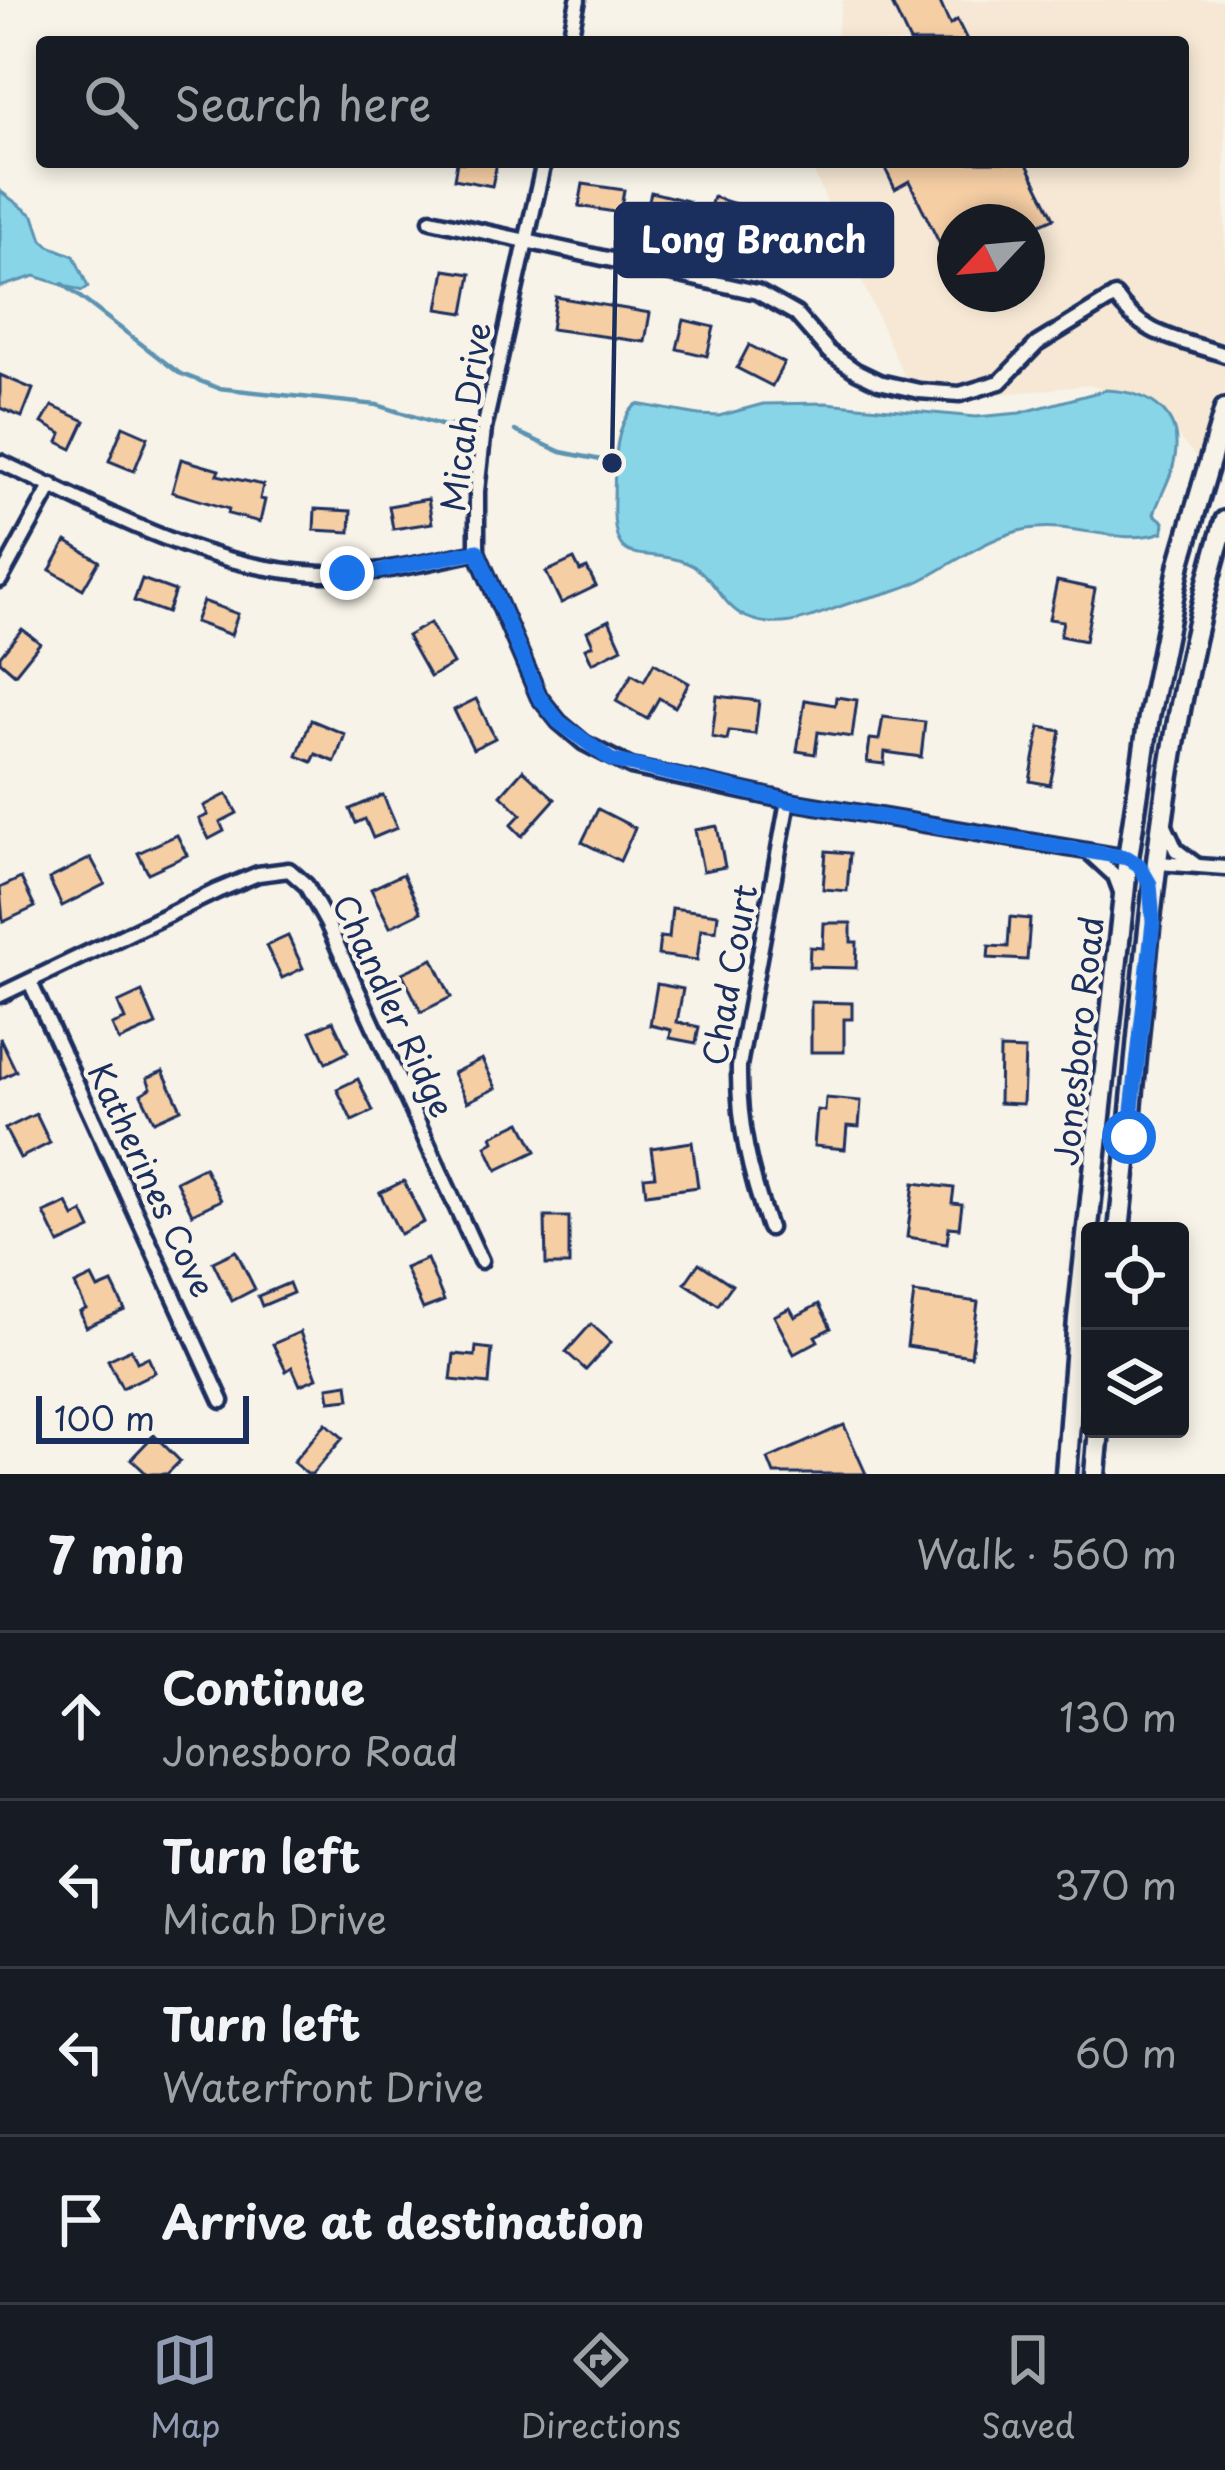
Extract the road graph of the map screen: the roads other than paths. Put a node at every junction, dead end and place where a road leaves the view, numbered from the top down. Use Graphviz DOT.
graph roads {
  1 [pos="578,0"];
  2 [pos="570,36"];
  3 [pos="542,168"];
  4 [pos="431,220"];
  5 [pos="524,241"];
  6 [pos="1225,355"];
  7 [pos="1225,409"];
  8 [pos="0,463"];
  9 [pos="52,485"];
  10 [pos="1225,521"];
  11 [pos="477,551"];
  12 [pos="0,580"];
  13 [pos="788,801"];
  14 [pos="1136,805"];
  15 [pos="1164,824"];
  16 [pos="1083,850"];
  17 [pos="1128,858"];
  18 [pos="1160,863"];
  19 [pos="1197,866"];
  20 [pos="1225,868"];
  21 [pos="1124,900"];
  22 [pos="1153,922"];
  23 [pos="30,982"];
  24 [pos="0,995"];
  25 [pos="1120,1222"];
  26 [pos="769,1228"];
  27 [pos="481,1261"];
  28 [pos="222,1400"];
  29 [pos="1098,1438"];
  30 [pos="1101,1438"];
  31 [pos="1066,1474"];
  32 [pos="1095,1474"];
  33 [pos="1114,1474"];
  1 -- 2 [label="street"];
  3 -- 5 [label="street, Micah Drive"];
  4 -- 5 [label="street"];
  5 -- 6 [label="street"];
  5 -- 11 [label="street, Micah Drive"];
  7 -- 14 [label="main road, Jonesboro Road"];
  8 -- 9 [label="street"];
  9 -- 11 [label="street"];
  9 -- 12 [label="street"];
  10 -- 15 [label="main road, Jonesboro Road"];
  11 -- 13 [label="street, Micah Drive"];
  13 -- 16 [label="street, Micah Drive"];
  13 -- 26 [label="street, Chad Court"];
  14 -- 17 [label="main road, Jonesboro Road"];
  14 -- 18 [label="main road"];
  15 -- 18 [label="main road, Jonesboro Road"];
  15 -- 19 [label="street"];
  16 -- 17 [label="street, Micah Drive"];
  16 -- 21 [label="street"];
  17 -- 21 [label="main road, Jonesboro Road"];
  17 -- 22 [label="main road"];
  18 -- 19 [label="street"];
  18 -- 22 [label="main road, Jonesboro Road"];
  19 -- 20 [label="street"];
  21 -- 31 [label="main road, Jonesboro Road"];
  22 -- 25 [label="main road, Jonesboro Road"];
  23 -- 24 [label="street, Chandler Ridge"];
  23 -- 27 [label="street, Chandler Ridge"];
  23 -- 28 [label="street, Katherines Cove"];
  29 -- 32 [label="main road"];
  30 -- 33 [label="main road"];
}
